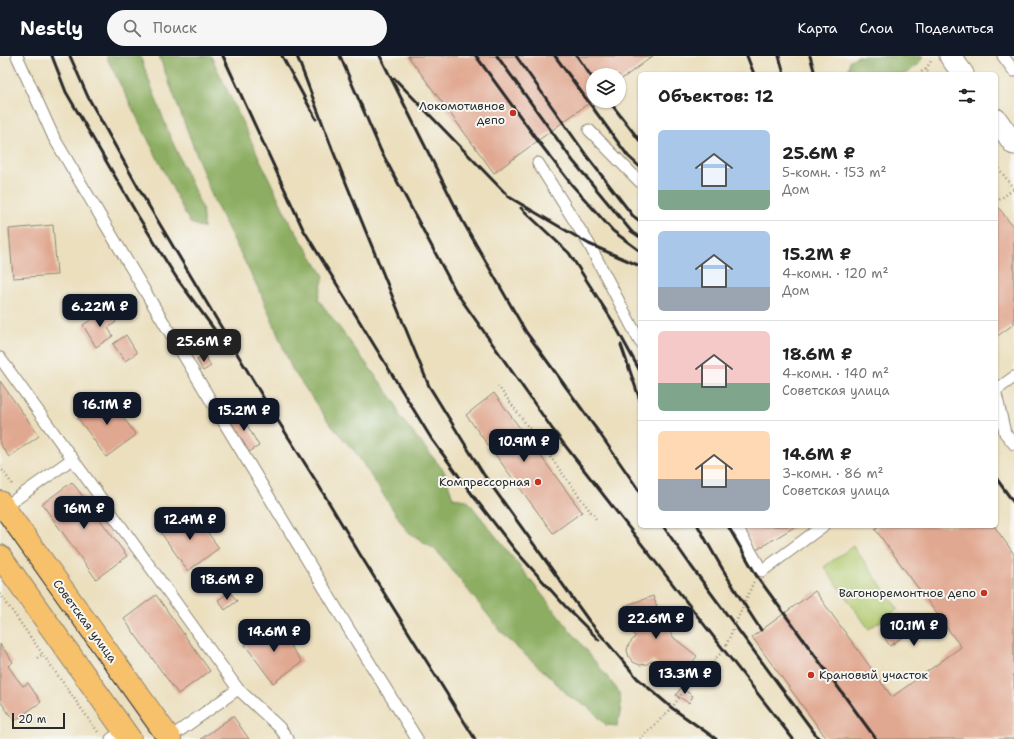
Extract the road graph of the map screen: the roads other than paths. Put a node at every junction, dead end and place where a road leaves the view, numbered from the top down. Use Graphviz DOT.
graph roads {
  1 [pos="17,56"];
  2 [pos="1003,56"];
  3 [pos="942,57"];
  4 [pos="1014,71"];
  5 [pos="961,72"];
  6 [pos="998,122"];
  7 [pos="589,130"];
  8 [pos="1014,144"];
  9 [pos="538,163"];
  10 [pos="638,180"];
  11 [pos="638,338"];
  12 [pos="0,358"];
  13 [pos="1014,377"];
  14 [pos="998,389"];
  15 [pos="998,403"];
  16 [pos="1014,444"];
  17 [pos="72,460"];
  18 [pos="1,507"];
  19 [pos="737,528"];
  20 [pos="820,528"];
  21 [pos="0,556"];
  22 [pos="238,689"];
  23 [pos="122,736"];
  24 [pos="169,739"];
  25 [pos="288,739"];
  26 [pos="417,739"];
  1 -- 26 [label="lane"];
  2 -- 4 [label="lane"];
  3 -- 5 [label="street"];
  6 -- 8 [label="street"];
  7 -- 10 [label="lane"];
  9 -- 11 [label="lane"];
  12 -- 17 [label="lane"];
  13 -- 14 [label="lane"];
  15 -- 16 [label="lane"];
  17 -- 18 [label="lane"];
  17 -- 22 [label="lane"];
  18 -- 24 [label="main road, Советская улица"];
  19 -- 20 [label="lane"];
  21 -- 23 [label="main road"];
  22 -- 24 [label="lane"];
  22 -- 25 [label="lane"];
}
